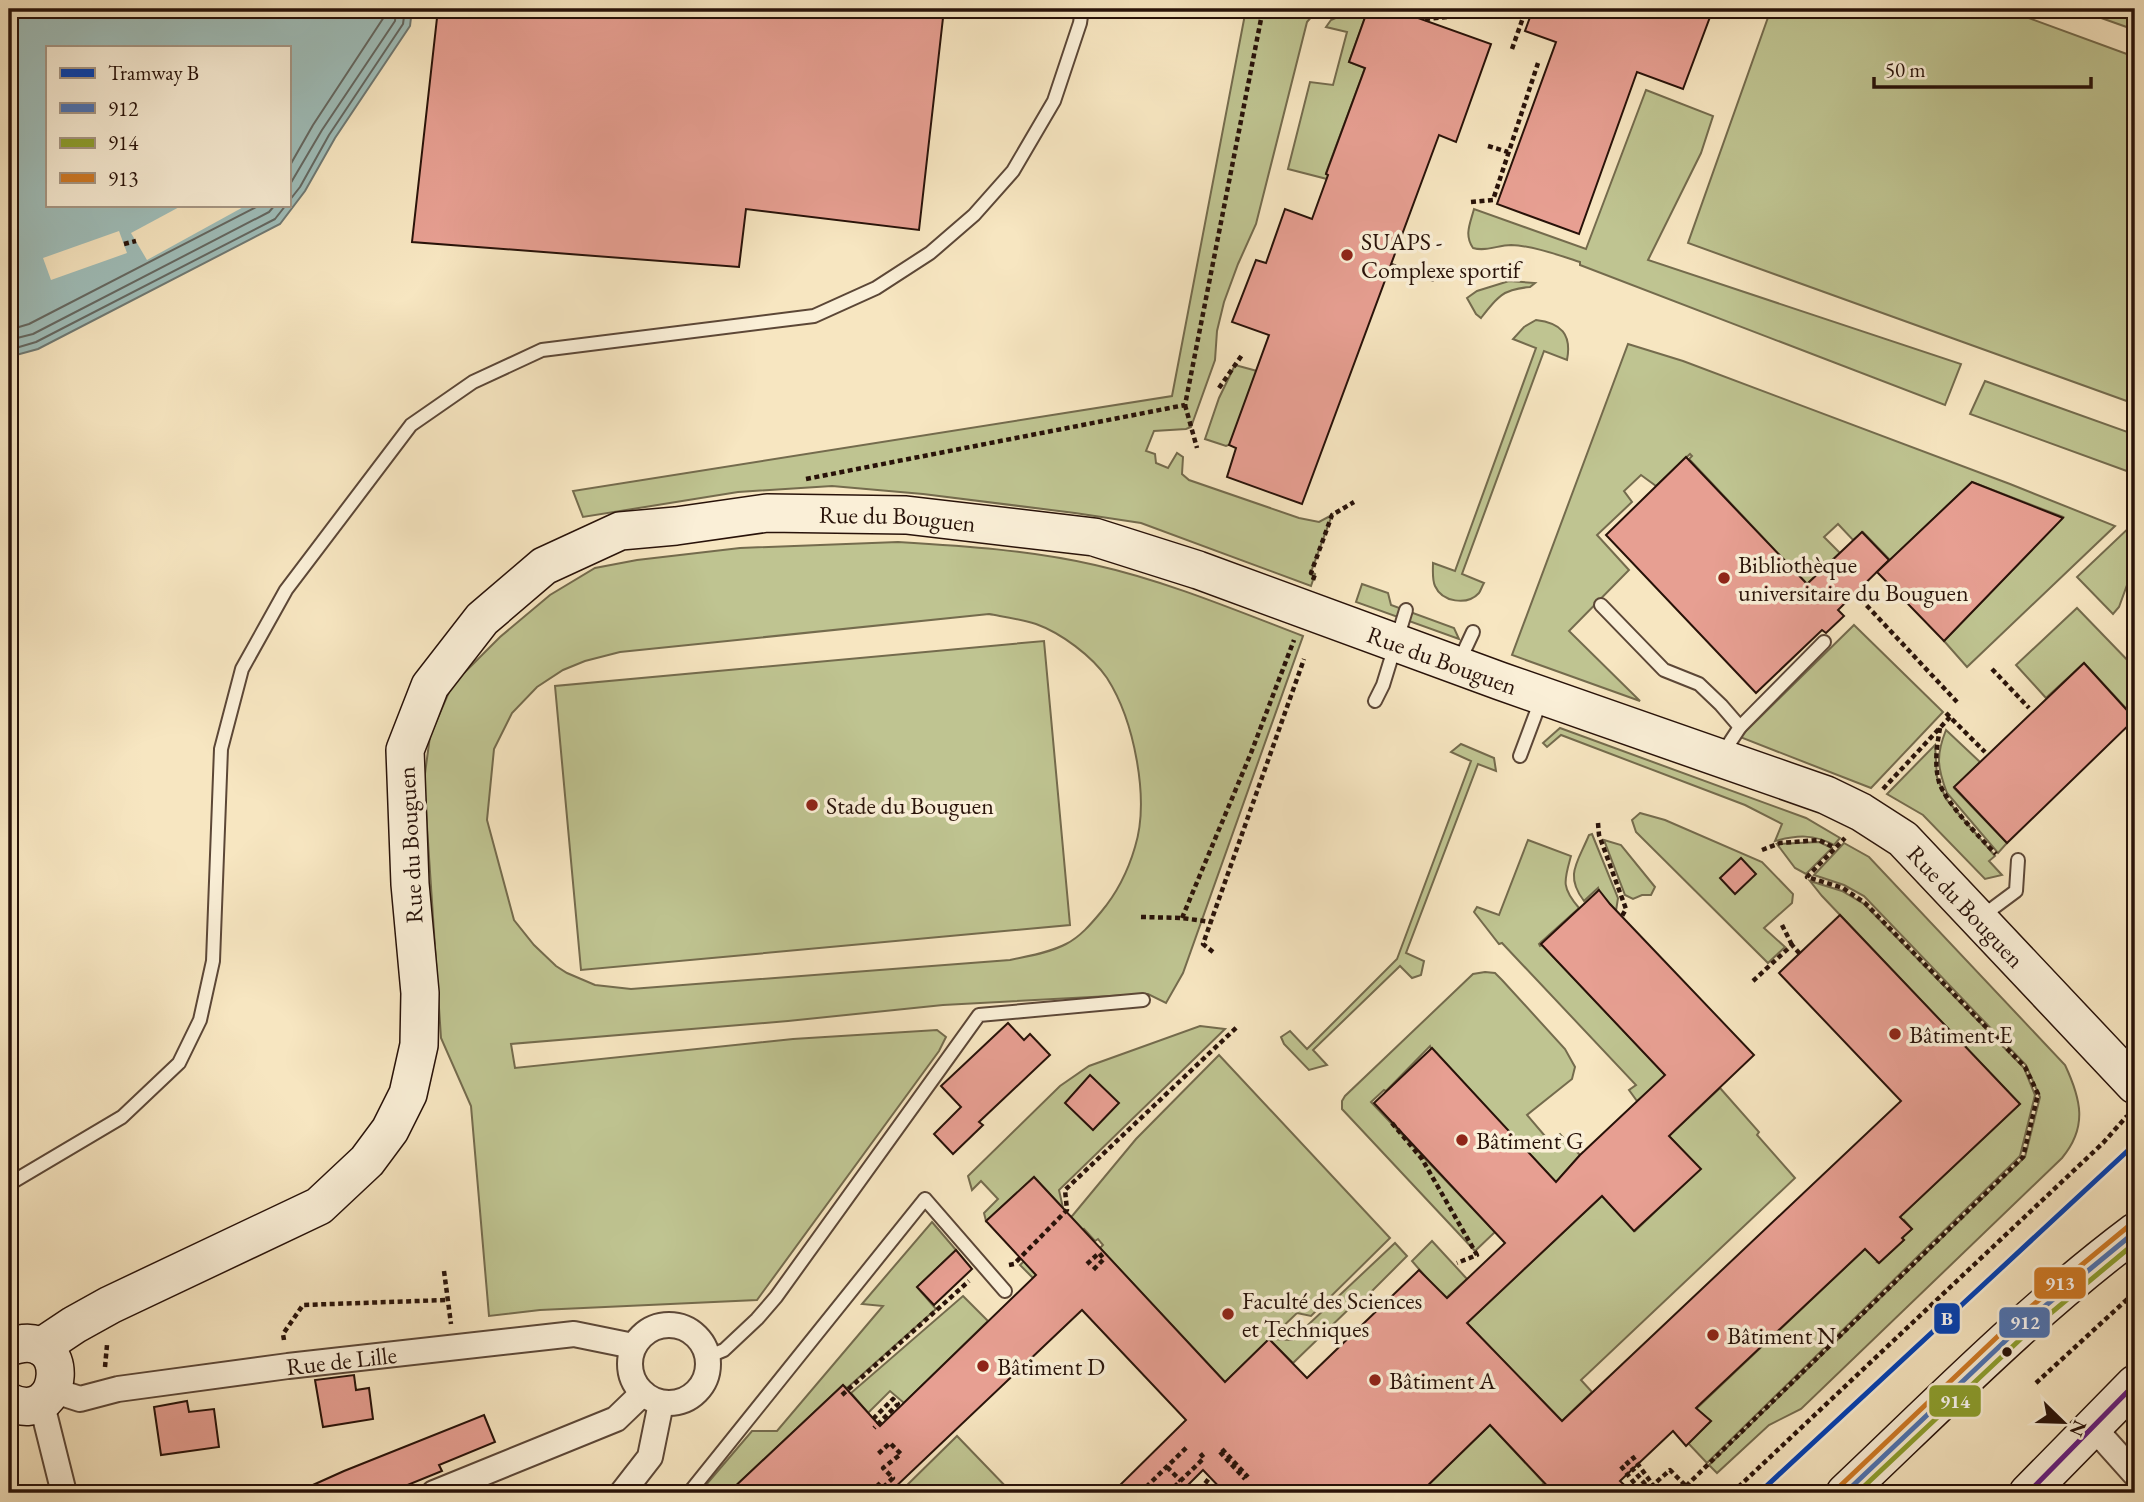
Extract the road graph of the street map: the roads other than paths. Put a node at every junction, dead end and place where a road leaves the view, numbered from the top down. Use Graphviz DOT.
graph roads {
  1 [pos="1082,9"];
  2 [pos="1601,605"];
  3 [pos="1401,627"];
  4 [pos="1473,632"];
  5 [pos="1824,642"];
  6 [pos="1458,666"];
  7 [pos="1542,696"];
  8 [pos="1375,701"];
  9 [pos="1740,727"];
  10 [pos="1520,756"];
  11 [pos="1720,758"];
  12 [pos="2018,860"];
  13 [pos="1978,919"];
  14 [pos="1143,1000"];
  15 [pos="2135,1085"];
  16 [pos="9,1184"];
  17 [pos="2135,1231"];
  18 [pos="1005,1291"];
  19 [pos="633,1346"];
  20 [pos="25,1347"];
  21 [pos="707,1357"];
  22 [pos="2135,1384"];
  23 [pos="34,1398"];
  24 [pos="652,1398"];
  25 [pos="2092,1426"];
  26 [pos="2135,1474"];
  27 [pos="1851,1490"];
  28 [pos="64,1493"];
  29 [pos="434,1493"];
  30 [pos="622,1493"];
  31 [pos="689,1493"];
  32 [pos="2028,1493"];
  1 -- 16 [label="lane"];
  2 -- 9 [label="lane"];
  3 -- 6 [label="street, Rue du Bouguen"];
  3 -- 8 [label="lane"];
  3 -- 20 [label="street, Rue du Bouguen"];
  4 -- 6 [label="lane"];
  5 -- 9 [label="lane"];
  6 -- 7 [label="street, Rue du Bouguen"];
  7 -- 10 [label="lane"];
  7 -- 11 [label="street, Rue du Bouguen"];
  9 -- 11 [label="lane"];
  11 -- 13 [label="street, Rue du Bouguen"];
  12 -- 13 [label="lane"];
  13 -- 15 [label="street, Rue du Bouguen"];
  14 -- 21 [label="lane"];
  17 -- 27 [label="street"];
  18 -- 31 [label="lane"];
  19 -- 21 [label="street"];
  19 -- 23 [label="street, Rue de Lille"];
  19 -- 24 [label="street"];
  20 -- 23 [label="street"];
  21 -- 24 [label="street"];
  22 -- 25 [label="street"];
  23 -- 28 [label="street"];
  24 -- 29 [label="street"];
  24 -- 30 [label="street"];
  25 -- 26 [label="street"];
  25 -- 32 [label="street"];
}
